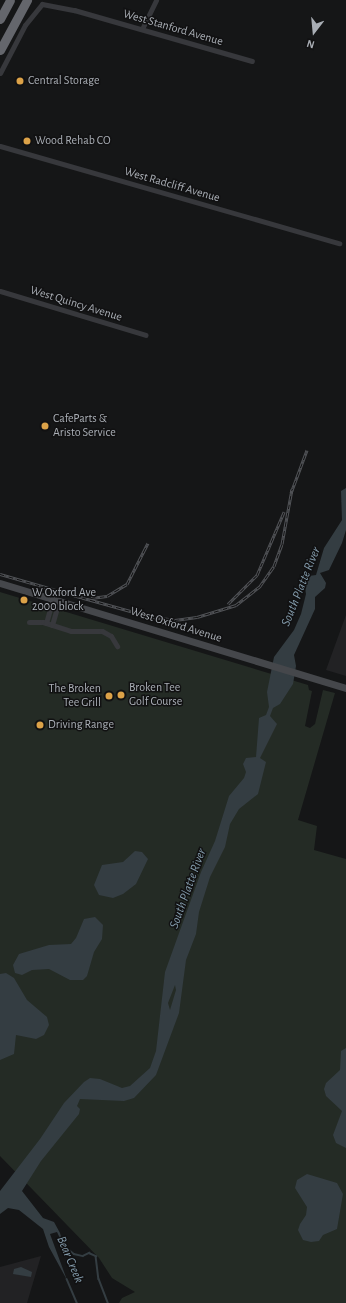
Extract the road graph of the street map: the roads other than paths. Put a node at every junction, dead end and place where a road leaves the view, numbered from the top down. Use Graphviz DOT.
graph roads {
  1 [pos="10,0"];
  2 [pos="26,0"];
  3 [pos="156,0"];
  4 [pos="0,19"];
  5 [pos="142,29"];
  6 [pos="0,50"];
  7 [pos="252,60"];
  8 [pos="0,73"];
  9 [pos="0,146"];
  10 [pos="339,243"];
  11 [pos="0,292"];
  12 [pos="146,335"];
  13 [pos="0,583"];
  14 [pos="56,600"];
  15 [pos="29,622"];
  16 [pos="46,623"];
  17 [pos="52,625"];
  18 [pos="116,646"];
  19 [pos="346,688"];
  1 -- 4 [label="highway"];
  2 -- 6 [label="highway"];
  3 -- 5 [label="street"];
  5 -- 7 [label="street, West Stanford Avenue"];
  5 -- 8 [label="street, West Stanford Avenue"];
  9 -- 10 [label="street, West Radcliff Avenue"];
  11 -- 12 [label="street, West Quincy Avenue"];
  13 -- 14 [label="main road, West Oxford Avenue"];
  14 -- 16 [label="street"];
  14 -- 17 [label="street"];
  14 -- 19 [label="main road, West Oxford Avenue"];
  15 -- 16 [label="street"];
  16 -- 17 [label="street"];
  17 -- 18 [label="street"];
}
